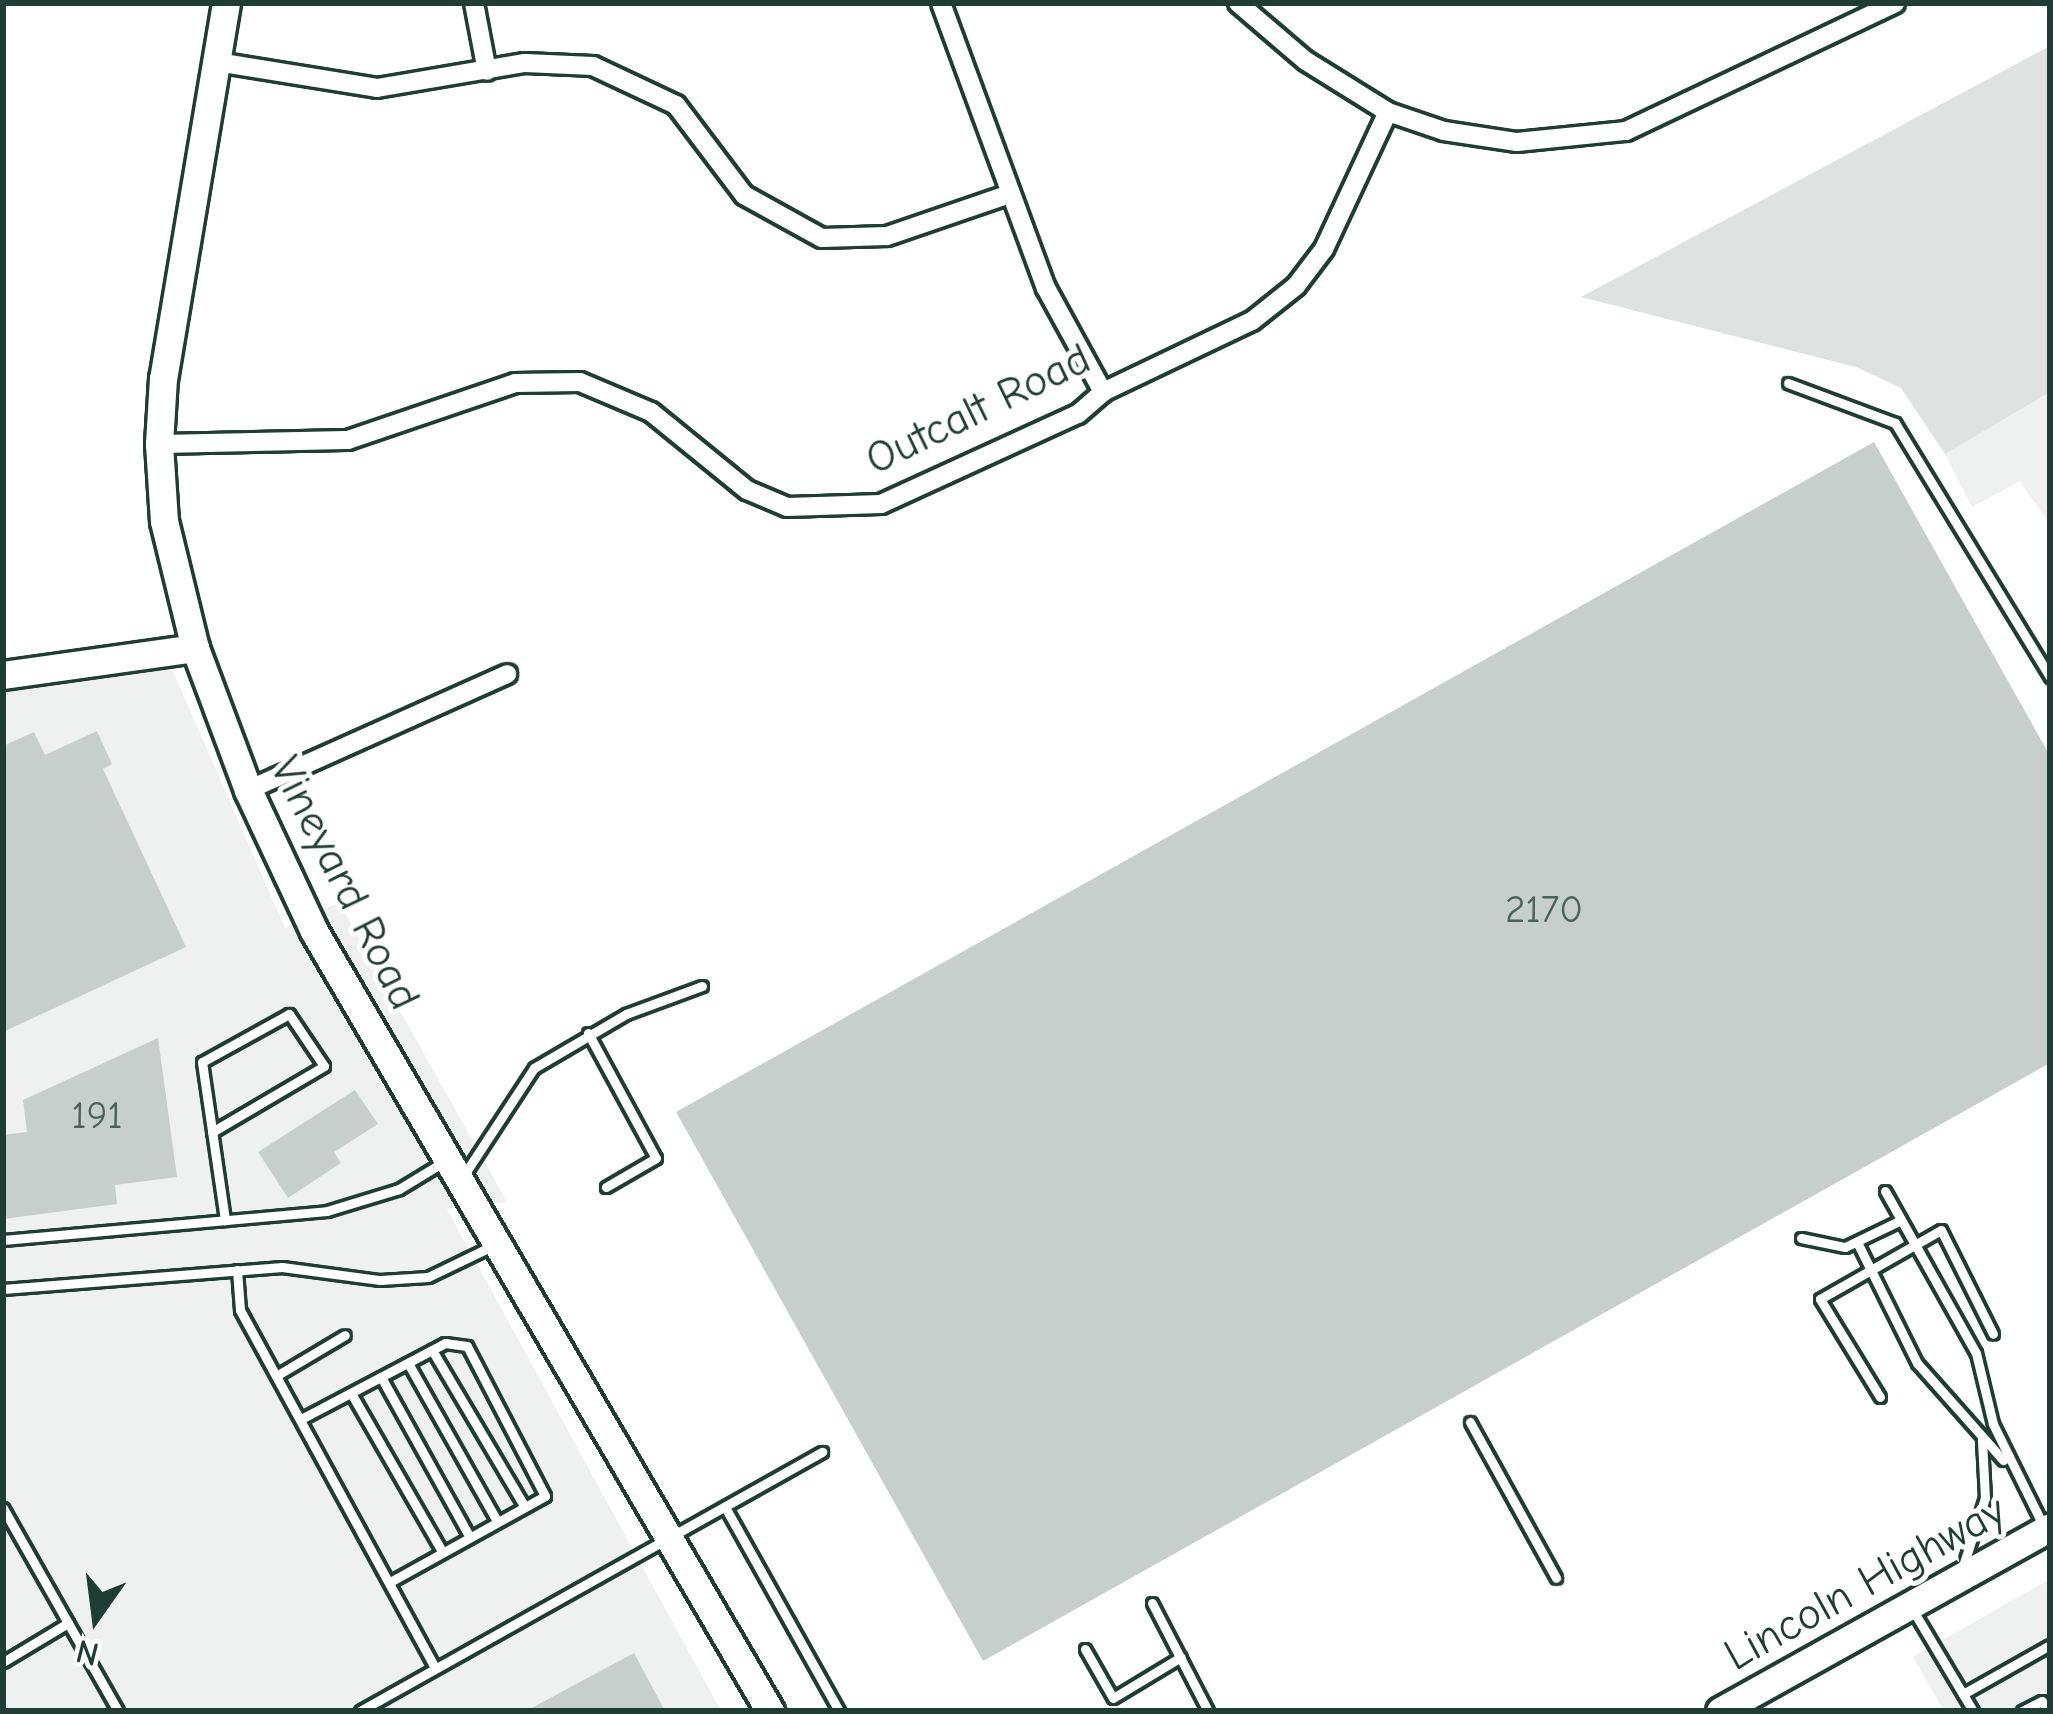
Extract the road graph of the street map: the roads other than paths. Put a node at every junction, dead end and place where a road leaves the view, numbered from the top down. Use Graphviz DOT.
graph roads {
  1 [pos="226,3"];
  2 [pos="474,3"];
  3 [pos="941,3"];
  4 [pos="1238,3"];
  5 [pos="1895,3"];
  6 [pos="217,62"];
  7 [pos="488,71"];
  8 [pos="1388,112"];
  9 [pos="1010,194"];
  10 [pos="1788,383"];
  11 [pos="1102,392"];
  12 [pos="159,444"];
  13 [pos="195,648"];
  14 [pos="3,674"];
  15 [pos="506,674"];
  16 [pos="2050,676"];
  17 [pos="248,790"];
  18 [pos="703,986"];
  19 [pos="588,1033"];
  20 [pos="212,1132"];
  21 [pos="456,1168"];
  22 [pos="605,1187"];
  23 [pos="1885,1191"];
  24 [pos="225,1220"];
  25 [pos="1901,1220"];
  26 [pos="1801,1238"];
  27 [pos="3,1240"];
  28 [pos="499,1241"];
  29 [pos="1858,1244"];
  30 [pos="1915,1245"];
  31 [pos="237,1270"];
  32 [pos="1866,1273"];
  33 [pos="3,1289"];
  34 [pos="1993,1334"];
  35 [pos="345,1335"];
  36 [pos="432,1350"];
  37 [pos="408,1363"];
  38 [pos="276,1376"];
  39 [pos="381,1377"];
  40 [pos="351,1393"];
  41 [pos="1880,1397"];
  42 [pos="301,1419"];
  43 [pos="1470,1423"];
  44 [pos="1981,1435"];
  45 [pos="822,1452"];
  46 [pos="2011,1468"];
  47 [pos="525,1507"];
  48 [pos="725,1507"];
  49 [pos="3,1508"];
  50 [pos="497,1521"];
  51 [pos="2048,1529"];
  52 [pos="469,1537"];
  53 [pos="668,1541"];
  54 [pos="442,1550"];
  55 [pos="1556,1578"];
  56 [pos="1959,1578"];
  57 [pos="390,1582"];
  58 [pos="1152,1603"];
  59 [pos="1910,1605"];
  60 [pos="68,1623"];
  61 [pos="2050,1645"];
  62 [pos="1085,1648"];
  63 [pos="1181,1657"];
  64 [pos="3,1662"];
  65 [pos="435,1667"];
  66 [pos="1963,1694"];
  67 [pos="754,1697"];
  68 [pos="1735,1706"];
  69 [pos="1207,1709"];
  70 [pos="118,1711"];
  71 [pos="360,1711"];
  72 [pos="770,1711"];
  73 [pos="839,1711"];
  74 [pos="1972,1711"];
  75 [pos="2022,1711"];
  76 [pos="2048,1711"];
  1 -- 6 [label="street, Vineyard Road"];
  2 -- 7 [label="street"];
  3 -- 9 [label="street"];
  4 -- 8 [label="street"];
  5 -- 8 [label="street"];
  6 -- 7 [label="street"];
  6 -- 12 [label="street, Vineyard Road"];
  7 -- 9 [label="street"];
  8 -- 11 [label="street, Outcalt Road"];
  9 -- 11 [label="street"];
  10 -- 16 [label="lane"];
  11 -- 12 [label="street, Outcalt Road"];
  12 -- 13 [label="street, Vineyard Road"];
  13 -- 14 [label="street"];
  13 -- 17 [label="street, Vineyard Road"];
  15 -- 17 [label="street"];
  17 -- 21 [label="street, Vineyard Road"];
  18 -- 19 [label="lane"];
  19 -- 21 [label="lane"];
  19 -- 22 [label="lane"];
  20 -- 20 [label="lane"];
  20 -- 24 [label="lane"];
  21 -- 24 [label="lane"];
  21 -- 28 [label="street, Vineyard Road"];
  23 -- 25 [label="lane"];
  24 -- 27 [label="lane"];
  25 -- 29 [label="lane"];
  25 -- 30 [label="lane"];
  26 -- 29 [label="lane"];
  28 -- 31 [label="lane"];
  28 -- 53 [label="street, Vineyard Road"];
  29 -- 32 [label="lane"];
  30 -- 32 [label="lane"];
  30 -- 34 [label="lane"];
  30 -- 46 [label="lane"];
  31 -- 33 [label="lane"];
  31 -- 38 [label="lane"];
  32 -- 41 [label="lane"];
  32 -- 44 [label="lane"];
  35 -- 38 [label="lane"];
  36 -- 37 [label="lane"];
  36 -- 47 [label="lane"];
  36 -- 47 [label="lane"];
  37 -- 39 [label="lane"];
  37 -- 50 [label="lane"];
  38 -- 42 [label="lane"];
  39 -- 40 [label="lane"];
  39 -- 52 [label="lane"];
  40 -- 42 [label="lane"];
  40 -- 54 [label="lane"];
  42 -- 57 [label="lane"];
  43 -- 55 [label="lane"];
  44 -- 46 [label="lane"];
  44 -- 56 [label="lane"];
  45 -- 48 [label="lane"];
  46 -- 51 [label="lane"];
  47 -- 50 [label="lane"];
  48 -- 53 [label="lane"];
  48 -- 73 [label="lane"];
  49 -- 60 [label="lane"];
  50 -- 52 [label="lane"];
  51 -- 56 [label="street, Lincoln Highway"];
  52 -- 54 [label="lane"];
  53 -- 65 [label="lane"];
  53 -- 67 [label="street, Vineyard Road"];
  54 -- 57 [label="lane"];
  56 -- 59 [label="street, Lincoln Highway"];
  57 -- 65 [label="lane"];
  58 -- 63 [label="lane"];
  59 -- 66 [label="lane"];
  59 -- 68 [label="street, Lincoln Highway"];
  60 -- 64 [label="lane"];
  60 -- 70 [label="lane"];
  61 -- 66 [label="lane"];
  62 -- 63 [label="lane"];
  63 -- 69 [label="lane"];
  65 -- 71 [label="lane"];
  66 -- 74 [label="lane"];
  67 -- 72 [label="street, Vineyard Road"];
  75 -- 76 [label="lane"];
}
